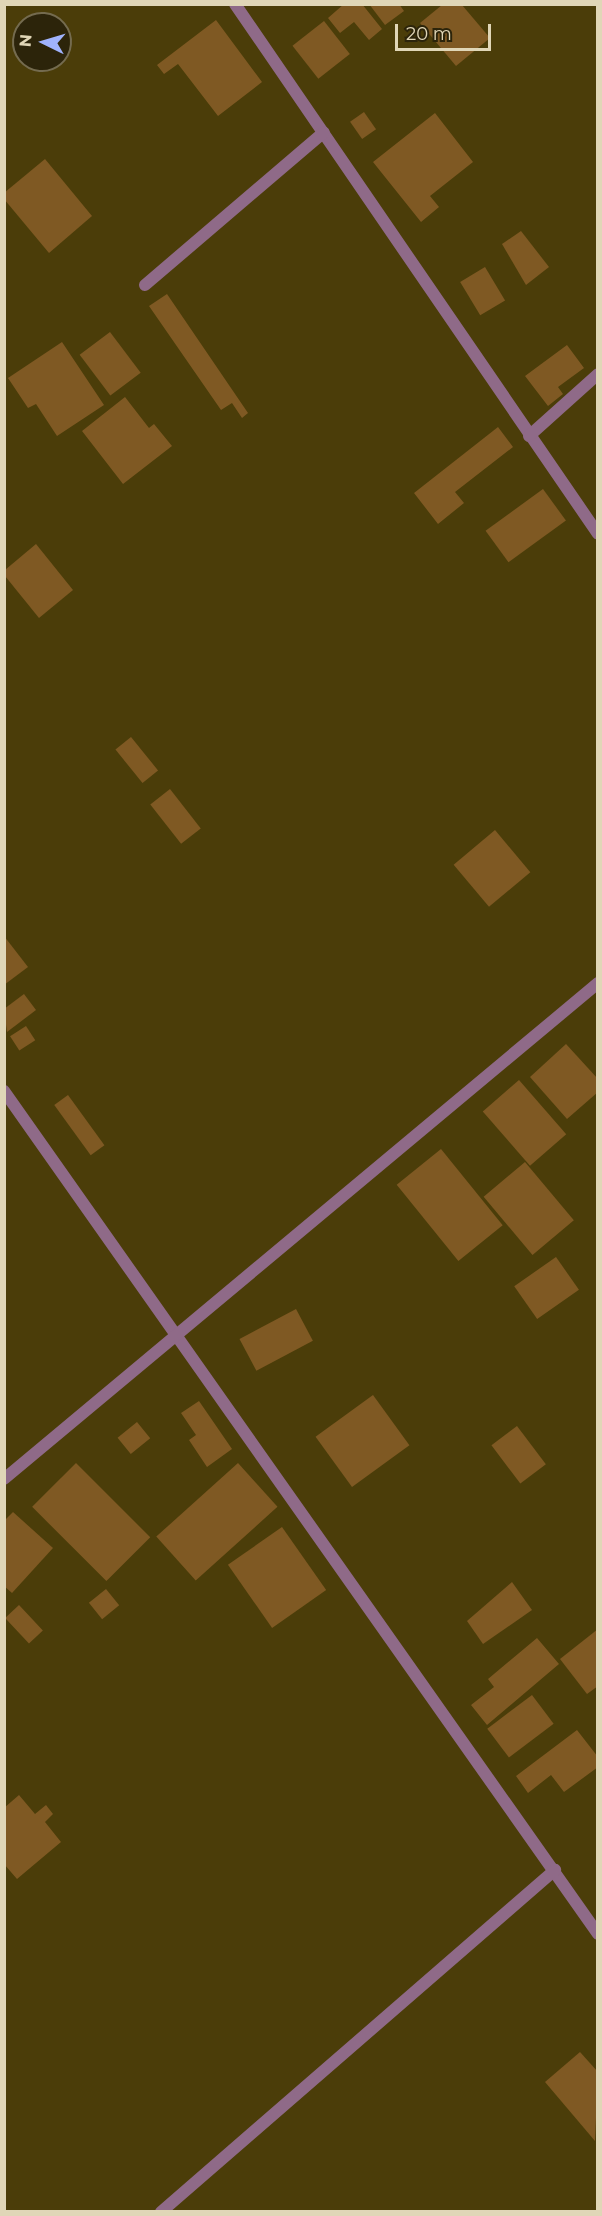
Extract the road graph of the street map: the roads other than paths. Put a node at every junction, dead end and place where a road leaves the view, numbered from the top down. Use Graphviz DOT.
graph roads {
  1 [pos="235,4"];
  2 [pos="324,132"];
  3 [pos="146,285"];
  4 [pos="597,374"];
  5 [pos="529,436"];
  6 [pos="597,534"];
  7 [pos="597,983"];
  8 [pos="4,1090"];
  9 [pos="176,1336"];
  10 [pos="4,1479"];
  11 [pos="555,1870"];
  12 [pos="597,1934"];
  13 [pos="161,2211"];
  1 -- 2 [label="street"];
  2 -- 3 [label="street"];
  2 -- 5 [label="street"];
  4 -- 5 [label="street"];
  5 -- 6 [label="street"];
  7 -- 9 [label="street"];
  8 -- 9 [label="street"];
  9 -- 10 [label="street"];
  9 -- 11 [label="street"];
  11 -- 12 [label="street"];
  11 -- 13 [label="street"];
}
